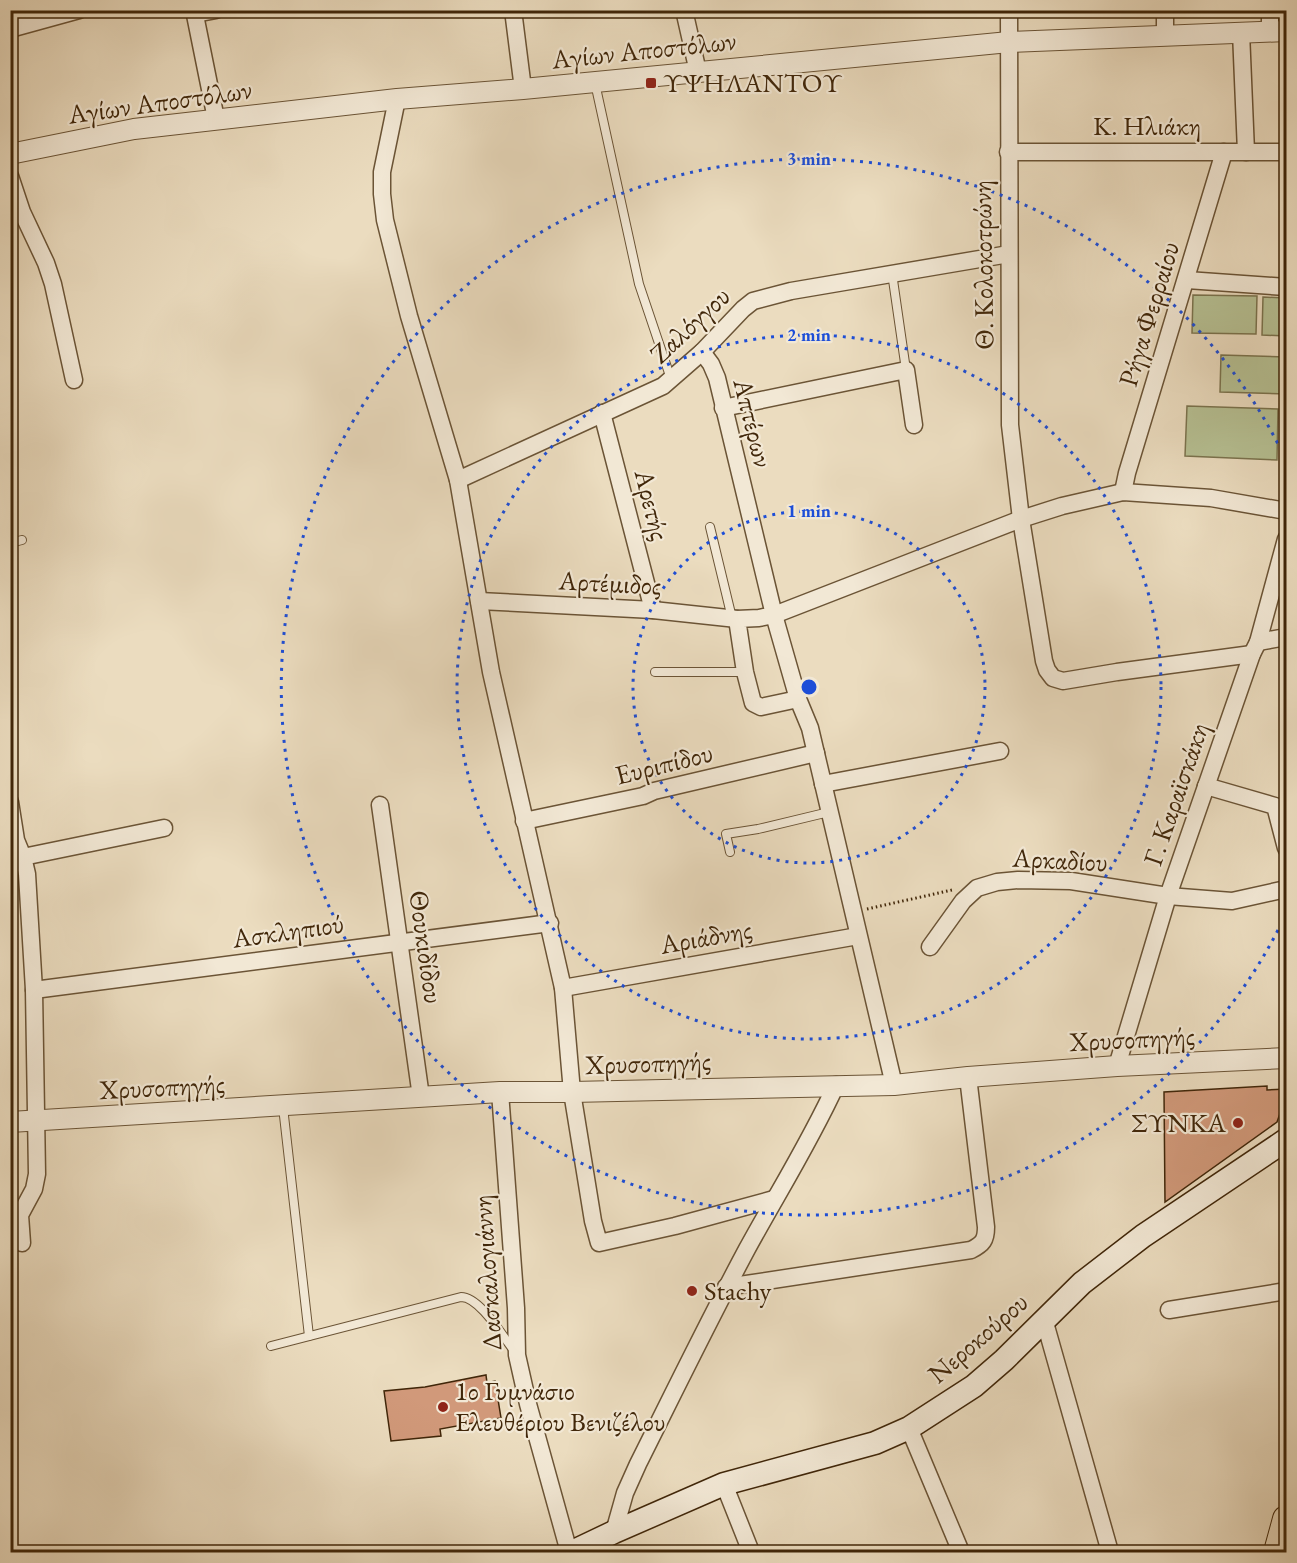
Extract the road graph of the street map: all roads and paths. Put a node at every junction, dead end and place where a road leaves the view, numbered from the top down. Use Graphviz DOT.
graph roads {
  1 [pos="79,10"];
  2 [pos="216,10"];
  3 [pos="513,10"];
  4 [pos="684,10"];
  5 [pos="1009,10"];
  6 [pos="1165,10"];
  7 [pos="1270,10"];
  8 [pos="194,12"];
  9 [pos="10,29"];
  10 [pos="1278,31"];
  11 [pos="1241,32"];
  12 [pos="1165,36"];
  13 [pos="1009,42"];
  14 [pos="698,72"];
  15 [pos="595,82"];
  16 [pos="523,89"];
  17 [pos="397,99"];
  18 [pos="216,119"];
  19 [pos="1008,152"];
  20 [pos="1224,152"];
  21 [pos="1246,152"];
  22 [pos="1287,152"];
  23 [pos="10,154"];
  24 [pos="10,176"];
  25 [pos="1009,254"];
  26 [pos="892,273"];
  27 [pos="1186,280"];
  28 [pos="1287,287"];
  29 [pos="702,352"];
  30 [pos="906,370"];
  31 [pos="671,379"];
  32 [pos="74,380"];
  33 [pos="723,408"];
  34 [pos="602,413"];
  35 [pos="914,425"];
  36 [pos="458,480"];
  37 [pos="1123,492"];
  38 [pos="1287,511"];
  39 [pos="1021,519"];
  40 [pos="710,527"];
  41 [pos="1287,539"];
  42 [pos="22,540"];
  43 [pos="10,543"];
  44 [pos="479,601"];
  45 [pos="653,610"];
  46 [pos="774,615"];
  47 [pos="734,619"];
  48 [pos="1287,637"];
  49 [pos="1255,648"];
  50 [pos="655,672"];
  51 [pos="745,672"];
  52 [pos="798,699"];
  53 [pos="1000,751"];
  54 [pos="816,753"];
  55 [pos="823,784"];
  56 [pos="1206,786"];
  57 [pos="10,802"];
  58 [pos="380,805"];
  59 [pos="1279,810"];
  60 [pos="830,812"];
  61 [pos="524,821"];
  62 [pos="164,828"];
  63 [pos="1287,848"];
  64 [pos="730,852"];
  65 [pos="24,861"];
  66 [pos="977,888"];
  67 [pos="1287,890"];
  68 [pos="1168,896"];
  69 [pos="853,912"];
  70 [pos="550,923"];
  71 [pos="858,936"];
  72 [pos="400,941"];
  73 [pos="930,947"];
  74 [pos="563,988"];
  75 [pos="34,990"];
  76 [pos="1287,1058"];
  77 [pos="1117,1066"];
  78 [pos="968,1077"];
  79 [pos="894,1084"];
  80 [pos="836,1085"];
  81 [pos="500,1092"];
  82 [pos="572,1092"];
  83 [pos="421,1097"];
  84 [pos="283,1107"];
  85 [pos="35,1121"];
  86 [pos="10,1122"];
  87 [pos="1287,1140"];
  88 [pos="774,1199"];
  89 [pos="22,1243"];
  90 [pos="726,1287"];
  91 [pos="1287,1291"];
  92 [pos="1169,1310"];
  93 [pos="1044,1319"];
  94 [pos="309,1336"];
  95 [pos="272,1346"];
  96 [pos="517,1355"];
  97 [pos="909,1428"];
  98 [pos="724,1484"];
  99 [pos="1287,1519"];
  100 [pos="614,1532"];
  101 [pos="570,1552"];
  102 [pos="751,1552"];
  103 [pos="961,1552"];
  104 [pos="1110,1552"];
  105 [pos="1278,1552"];
  1 -- 9 [label="street"];
  2 -- 8 [label="street"];
  3 -- 16 [label="street"];
  4 -- 14 [label="street"];
  5 -- 13 [label="street, Θ. Κολοκοτρώνη"];
  6 -- 12 [label="street"];
  7 -- 10 [label="street"];
  8 -- 18 [label="street"];
  10 -- 11 [label="street, Αγίων Αποστόλων"];
  11 -- 12 [label="street, Αγίων Αποστόλων"];
  11 -- 21 [label="street"];
  12 -- 13 [label="street, Αγίων Αποστόλων"];
  13 -- 14 [label="street, Αγίων Αποστόλων"];
  13 -- 19 [label="street, Θ. Κολοκοτρώνη"];
  14 -- 15 [label="street, Αγίων Αποστόλων"];
  15 -- 16 [label="street, Αγίων Αποστόλων"];
  15 -- 31 [label="lane"];
  16 -- 17 [label="street, Αγίων Αποστόλων"];
  17 -- 18 [label="street, Αγίων Αποστόλων"];
  17 -- 36 [label="street"];
  18 -- 23 [label="street, Αγίων Αποστόλων"];
  19 -- 20 [label="street, Κ. Ηλιάκη"];
  19 -- 25 [label="street, Θ. Κολοκοτρώνη"];
  20 -- 21 [label="street, Κ. Ηλιάκη"];
  20 -- 27 [label="street, Ρήγα Φερραίου"];
  21 -- 22 [label="street, Κ. Ηλιάκη"];
  24 -- 32 [label="street"];
  25 -- 26 [label="street, Ζαλόγγου"];
  25 -- 39 [label="street, Θ. Κολοκοτρώνη"];
  26 -- 29 [label="street, Ζαλόγγου"];
  26 -- 30 [label="lane"];
  27 -- 28 [label="street"];
  27 -- 37 [label="street, Ρήγα Φερραίου"];
  29 -- 31 [label="street, Ζαλόγγου"];
  29 -- 33 [label="street, Απτέρων"];
  30 -- 33 [label="street"];
  30 -- 35 [label="street"];
  31 -- 34 [label="street, Ζαλόγγου"];
  33 -- 46 [label="street, Απτέρων"];
  34 -- 36 [label="street, Ζαλόγγου"];
  34 -- 45 [label="street, Αρετής"];
  36 -- 44 [label="street"];
  37 -- 38 [label="street"];
  37 -- 39 [label="street"];
  39 -- 46 [label="street"];
  39 -- 49 [label="street, Θ. Κολοκοτρώνη"];
  40 -- 47 [label="lane"];
  41 -- 49 [label="street, Γ. Καραϊσκάκη"];
  42 -- 43 [label="lane"];
  44 -- 45 [label="street, Αρτέμιδος"];
  44 -- 61 [label="street"];
  45 -- 47 [label="street, Αρτέμιδος"];
  46 -- 47 [label="street"];
  46 -- 52 [label="street"];
  47 -- 51 [label="street"];
  48 -- 49 [label="street"];
  49 -- 56 [label="street, Γ. Καραϊσκάκη"];
  50 -- 51 [label="lane"];
  51 -- 52 [label="street"];
  52 -- 54 [label="street"];
  53 -- 55 [label="street"];
  54 -- 55 [label="street"];
  54 -- 61 [label="street, Ευριπίδου"];
  55 -- 60 [label="street"];
  56 -- 59 [label="street"];
  56 -- 68 [label="street, Γ. Καραϊσκάκη"];
  57 -- 65 [label="street"];
  58 -- 72 [label="street, Θουκιδίδου"];
  59 -- 63 [label="street"];
  60 -- 64 [label="lane"];
  60 -- 69 [label="street"];
  61 -- 70 [label="street"];
  62 -- 65 [label="street"];
  65 -- 75 [label="street"];
  66 -- 68 [label="street, Αρκαδίου"];
  66 -- 69 [label="path"];
  66 -- 73 [label="street, Αρκαδίου"];
  67 -- 68 [label="street, Αρκαδίου"];
  68 -- 77 [label="street, Γ. Καραϊσκάκη"];
  69 -- 71 [label="street"];
  70 -- 72 [label="street, Ασκληπιού"];
  70 -- 74 [label="street"];
  71 -- 74 [label="street, Αριάδνης"];
  71 -- 79 [label="street"];
  72 -- 75 [label="street, Ασκληπιού"];
  72 -- 83 [label="street, Θουκιδίδου"];
  74 -- 82 [label="street"];
  75 -- 85 [label="street"];
  76 -- 77 [label="street, Χρυσοπηγής"];
  77 -- 78 [label="street, Χρυσοπηγής"];
  78 -- 79 [label="street, Χρυσοπηγής"];
  78 -- 90 [label="street"];
  79 -- 80 [label="street, Χρυσοπηγής"];
  80 -- 82 [label="street, Χρυσοπηγής"];
  80 -- 88 [label="street"];
  81 -- 82 [label="street, Χρυσοπηγής"];
  81 -- 83 [label="street, Χρυσοπηγής"];
  81 -- 96 [label="street, Δασκαλογιάννη"];
  82 -- 88 [label="street"];
  83 -- 84 [label="street, Χρυσοπηγής"];
  84 -- 85 [label="street, Χρυσοπηγής"];
  84 -- 94 [label="lane"];
  85 -- 86 [label="street, Χρυσοπηγής"];
  85 -- 89 [label="street"];
  87 -- 93 [label="main road, Νεροκούρου"];
  88 -- 90 [label="street"];
  90 -- 100 [label="street"];
  91 -- 92 [label="street"];
  93 -- 97 [label="main road, Νεροκούρου"];
  93 -- 104 [label="street"];
  94 -- 95 [label="lane"];
  94 -- 96 [label="lane"];
  96 -- 101 [label="street, Δασκαλογιάννη"];
  97 -- 98 [label="main road, Νεροκούρου"];
  97 -- 103 [label="street"];
  98 -- 100 [label="main road, Νεροκούρου"];
  98 -- 102 [label="street"];
  99 -- 105 [label="main road"];
  100 -- 101 [label="main road, Νεροκούρου"];
}
